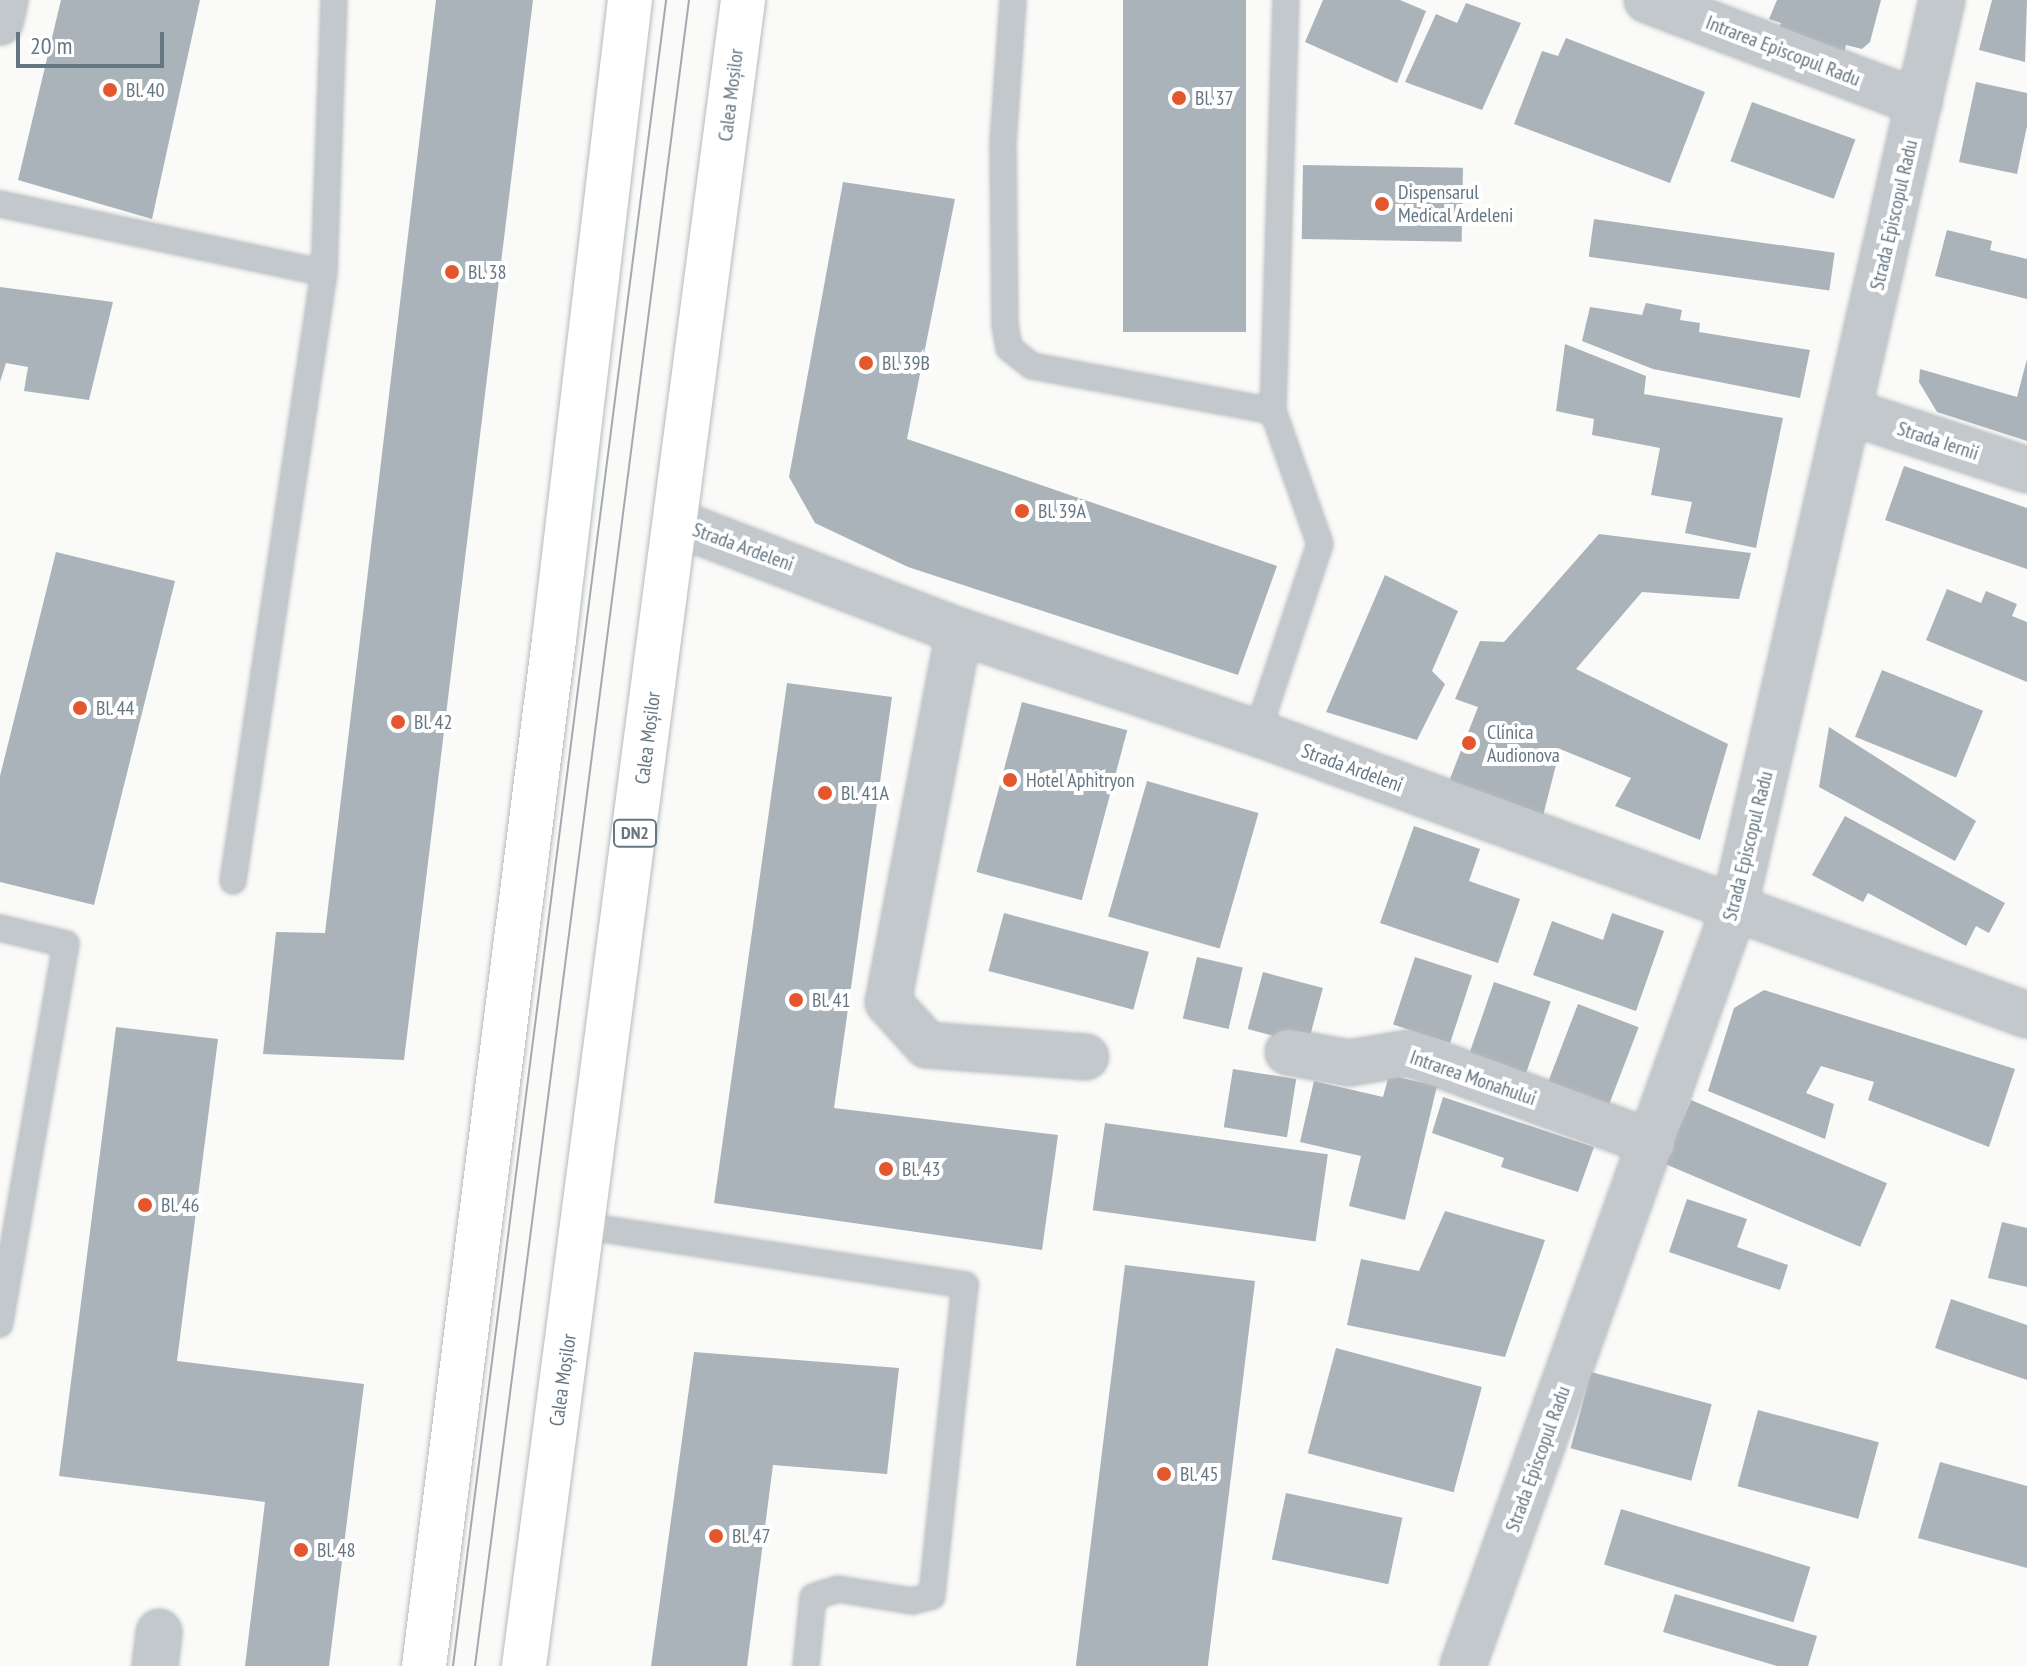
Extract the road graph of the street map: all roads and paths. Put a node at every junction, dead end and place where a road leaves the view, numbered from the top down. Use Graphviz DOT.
graph roads {
  1 [pos="5,0"];
  2 [pos="334,0"];
  3 [pos="630,0"];
  4 [pos="743,0"];
  5 [pos="1013,0"];
  6 [pos="1286,0"];
  7 [pos="1647,0"];
  8 [pos="1942,0"];
  9 [pos="0,22"];
  10 [pos="1919,103"];
  11 [pos="0,204"];
  12 [pos="324,273"];
  13 [pos="1273,411"];
  14 [pos="1850,412"];
  15 [pos="2027,470"];
  16 [pos="677,523"];
  17 [pos="959,631"];
  18 [pos="1257,733"];
  19 [pos="233,881"];
  20 [pos="1734,909"];
  21 [pos="0,928"];
  22 [pos="2027,1015"];
  23 [pos="1288,1052"];
  24 [pos="1086,1057"];
  25 [pos="1652,1143"];
  26 [pos="584,1226"];
  27 [pos="0,1324"];
  28 [pos="424,1666"];
  29 [pos="524,1666"];
  30 [pos="806,1666"];
  31 [pos="1463,1666"];
  1 -- 9 [label="street"];
  2 -- 12 [label="lane"];
  3 -- 28 [label="main road"];
  4 -- 16 [label="main road, Calea Moșilor / DN2"];
  5 -- 13 [label="lane"];
  6 -- 13 [label="lane"];
  7 -- 10 [label="street, Intrarea Episcopul Radu"];
  8 -- 10 [label="street, Strada Episcopul Radu"];
  10 -- 14 [label="street, Strada Episcopul Radu"];
  11 -- 12 [label="lane"];
  12 -- 19 [label="lane"];
  13 -- 18 [label="lane"];
  14 -- 15 [label="street, Strada Iernii"];
  14 -- 20 [label="street, Strada Episcopul Radu"];
  16 -- 17 [label="street, Strada Ardeleni"];
  16 -- 26 [label="main road, Calea Moșilor / DN2"];
  17 -- 18 [label="street, Strada Ardeleni"];
  17 -- 24 [label="street"];
  18 -- 20 [label="street, Strada Ardeleni"];
  20 -- 22 [label="street, Strada Ardeleni"];
  20 -- 25 [label="street, Strada Episcopul Radu"];
  21 -- 27 [label="lane"];
  23 -- 25 [label="street, Intrarea Monahului"];
  25 -- 31 [label="street, Strada Episcopul Radu"];
  26 -- 29 [label="main road, Calea Moșilor / DN2"];
  26 -- 30 [label="lane"];
}
